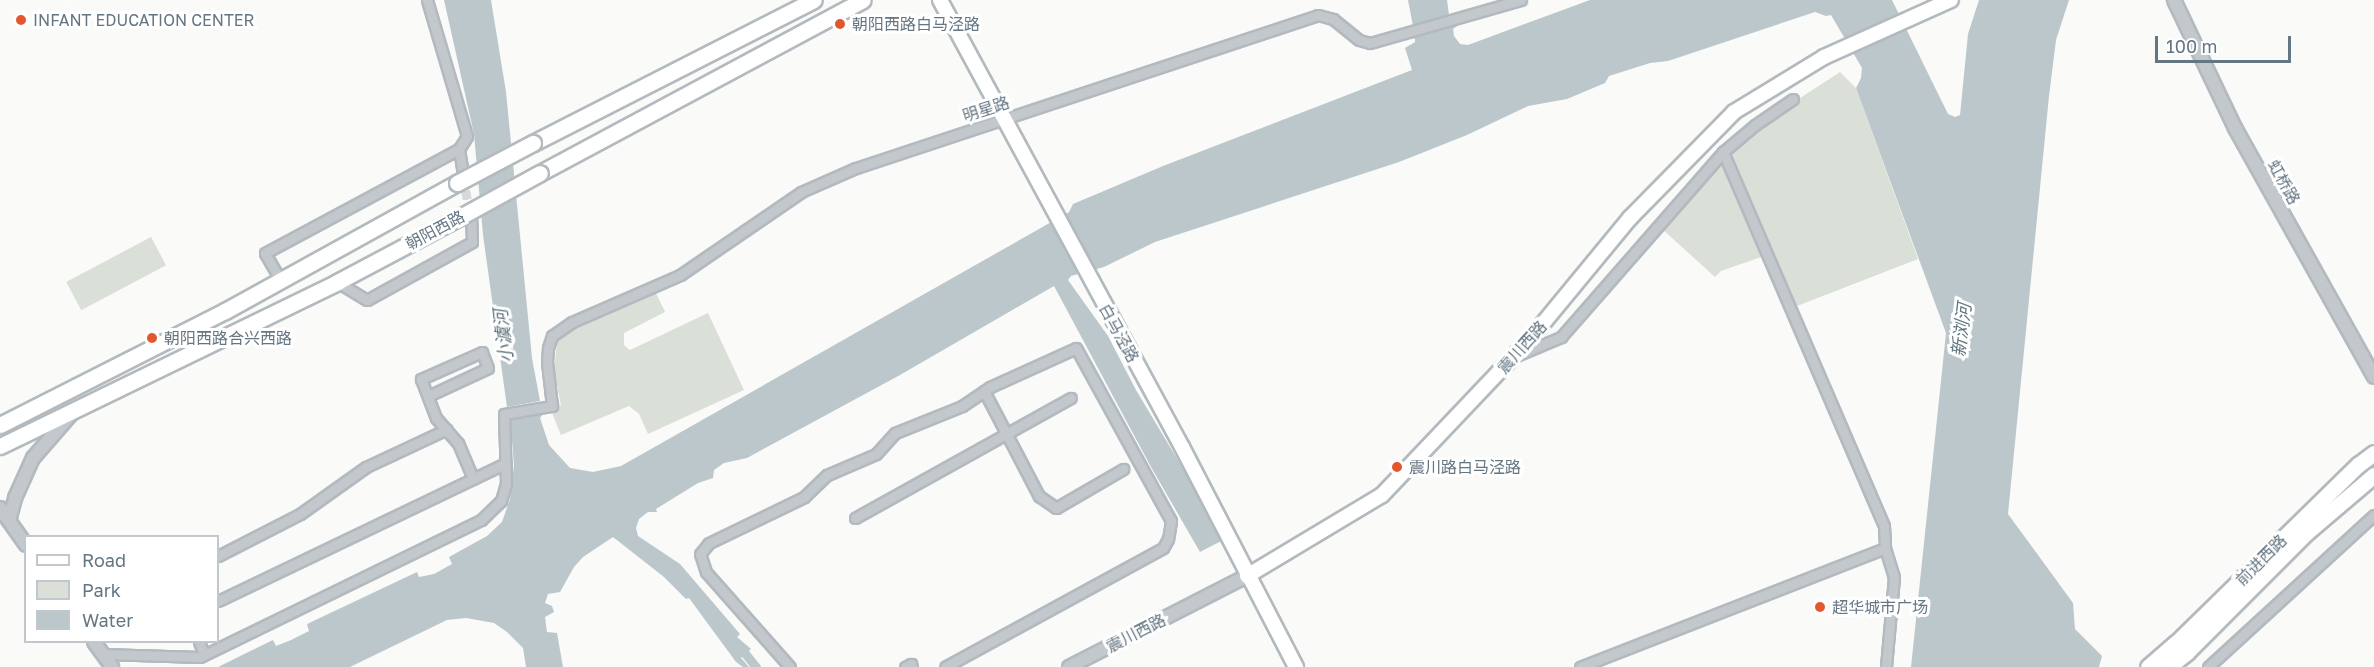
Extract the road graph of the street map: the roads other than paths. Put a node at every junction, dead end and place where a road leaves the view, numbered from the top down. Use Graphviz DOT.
graph roads {
  1 [pos="427,0"];
  2 [pos="814,0"];
  3 [pos="862,0"];
  4 [pos="940,0"];
  5 [pos="1521,0"];
  6 [pos="1951,0"];
  7 [pos="2174,0"];
  8 [pos="1793,99"];
  9 [pos="1003,119"];
  10 [pos="459,149"];
  11 [pos="1723,152"];
  12 [pos="460,178"];
  13 [pos="466,218"];
  14 [pos="281,281"];
  15 [pos="337,282"];
  16 [pos="1513,357"];
  17 [pos="2374,377"];
  18 [pos="984,391"];
  19 [pos="428,396"];
  20 [pos="1071,398"];
  21 [pos="75,410"];
  22 [pos="0,425"];
  23 [pos="447,429"];
  24 [pos="1006,434"];
  25 [pos="0,446"];
  26 [pos="2374,453"];
  27 [pos="506,463"];
  28 [pos="1124,469"];
  29 [pos="2374,476"];
  30 [pos="473,479"];
  31 [pos="0,508"];
  32 [pos="2374,515"];
  33 [pos="855,518"];
  34 [pos="4,519"];
  35 [pos="24,543"];
  36 [pos="1885,548"];
  37 [pos="219,555"];
  38 [pos="1247,576"];
  39 [pos="219,601"];
  40 [pos="95,643"];
  41 [pos="199,643"];
  42 [pos="103,654"];
  43 [pos="204,654"];
  44 [pos="112,667"];
  45 [pos="790,667"];
  46 [pos="905,667"];
  47 [pos="912,667"];
  48 [pos="945,667"];
  49 [pos="1069,667"];
  50 [pos="1296,667"];
  51 [pos="1580,667"];
  52 [pos="1886,667"];
  53 [pos="2148,667"];
  54 [pos="2168,667"];
  55 [pos="2208,667"];
  1 -- 10 [label="street"];
  2 -- 12 [label="main road, 朝阳西路, bridge"];
  3 -- 13 [label="main road, 朝阳西路, bridge"];
  4 -- 9 [label="main road, 白马泾路"];
  5 -- 9 [label="street, 明星路"];
  6 -- 16 [label="main road, 震川西路"];
  7 -- 17 [label="street, 虹桥路"];
  8 -- 11 [label="street"];
  9 -- 27 [label="street, 明星路"];
  9 -- 38 [label="main road, 白马泾路"];
  10 -- 12 [label="street"];
  10 -- 14 [label="street"];
  11 -- 16 [label="street"];
  11 -- 36 [label="street"];
  12 -- 14 [label="main road, 朝阳西路"];
  13 -- 15 [label="main road, 朝阳西路"];
  13 -- 15 [label="street"];
  14 -- 22 [label="main road, 朝阳西路"];
  15 -- 21 [label="main road, 朝阳西路"];
  16 -- 38 [label="main road, 震川西路"];
  18 -- 24 [label="street"];
  18 -- 45 [label="street"];
  18 -- 48 [label="street"];
  19 -- 19 [label="street"];
  19 -- 23 [label="street"];
  20 -- 24 [label="street"];
  21 -- 25 [label="main road, 朝阳西路"];
  21 -- 34 [label="street"];
  23 -- 30 [label="street"];
  23 -- 37 [label="street"];
  24 -- 28 [label="street"];
  24 -- 33 [label="street"];
  26 -- 53 [label="main road, 前进西路"];
  27 -- 30 [label="street"];
  27 -- 43 [label="street"];
  29 -- 54 [label="main road, 前进西路"];
  30 -- 39 [label="street"];
  31 -- 34 [label="street"];
  32 -- 55 [label="street"];
  34 -- 35 [label="street"];
  36 -- 51 [label="street"];
  36 -- 52 [label="street"];
  38 -- 49 [label="street, 震川西路"];
  38 -- 50 [label="main road, 白马泾路"];
  40 -- 42 [label="street"];
  41 -- 43 [label="street"];
  42 -- 43 [label="street"];
  42 -- 44 [label="street"];
  46 -- 47 [label="street"];
}
